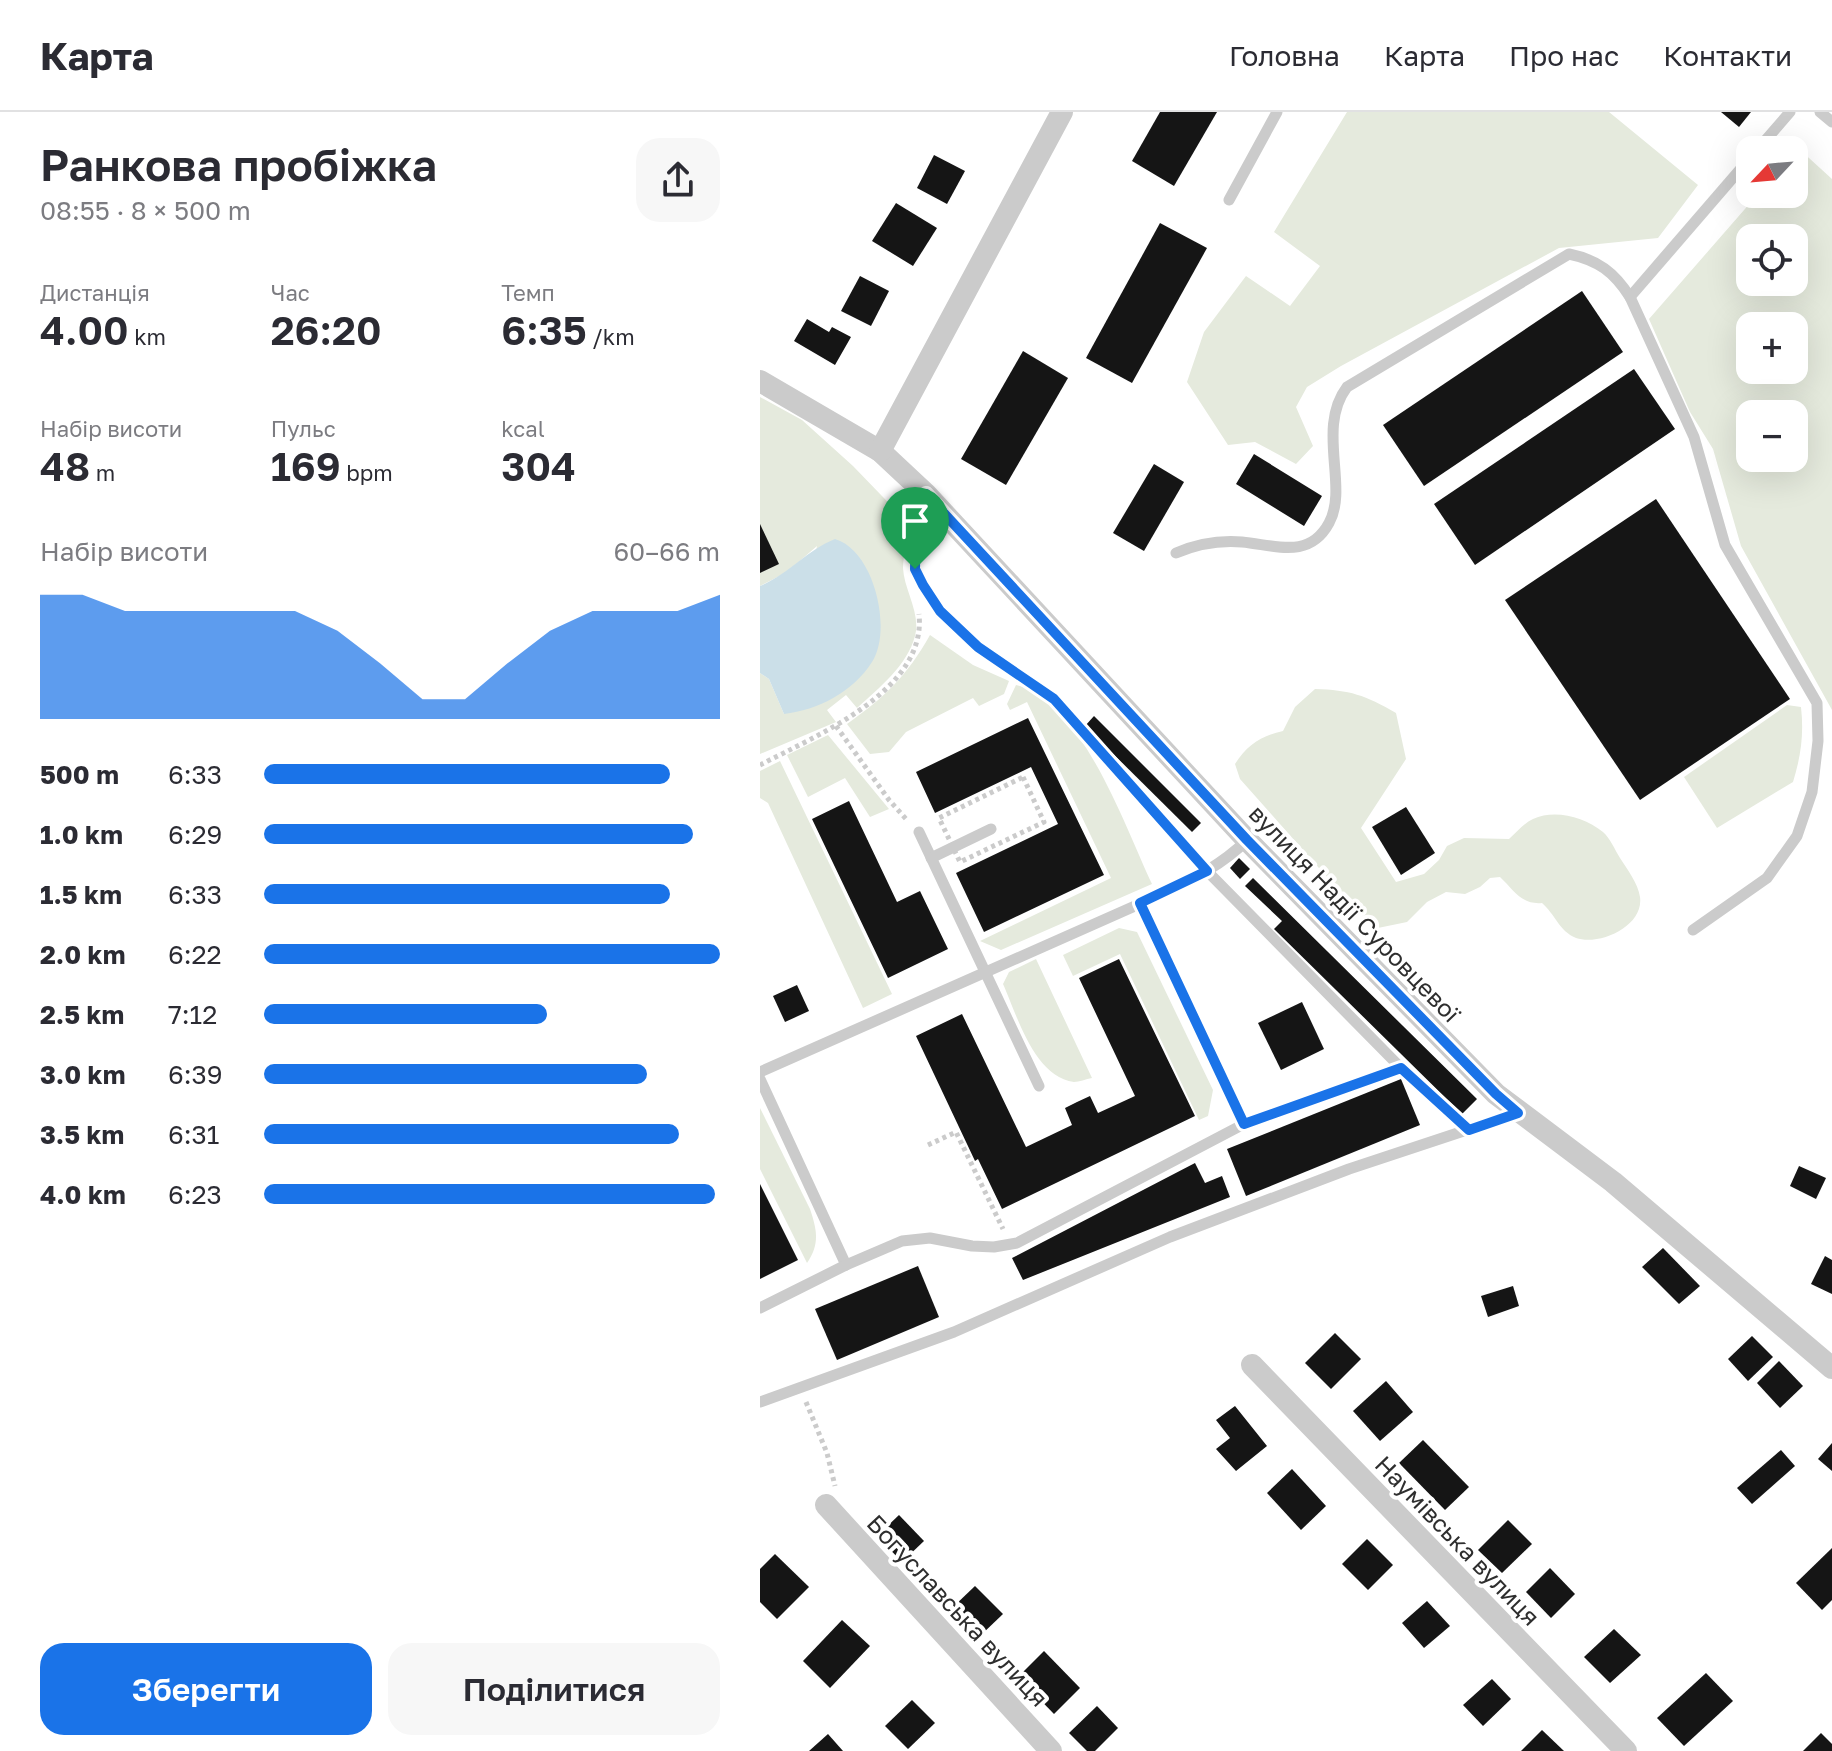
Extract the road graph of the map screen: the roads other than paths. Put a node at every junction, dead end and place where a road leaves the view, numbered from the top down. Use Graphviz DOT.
graph roads {
  1 [pos="1062,112"];
  2 [pos="1277,112"];
  3 [pos="1790,112"];
  4 [pos="1820,112"];
  5 [pos="1832,122"];
  6 [pos="1769,136"];
  7 [pos="1736,174"];
  8 [pos="1229,200"];
  9 [pos="1630,297"];
  10 [pos="760,381"];
  11 [pos="880,451"];
  12 [pos="1176,553"];
  13 [pos="915,569"];
  14 [pos="991,829"];
  15 [pos="919,832"];
  16 [pos="1247,840"];
  17 [pos="931,858"];
  18 [pos="1207,871"];
  19 [pos="1140,903"];
  20 [pos="1693,930"];
  21 [pos="985,971"];
  22 [pos="1401,1068"];
  23 [pos="760,1072"];
  24 [pos="760,1079"];
  25 [pos="1039,1086"];
  26 [pos="1518,1113"];
  27 [pos="1244,1124"];
  28 [pos="1469,1130"];
  29 [pos="846,1265"];
  30 [pos="760,1308"];
  31 [pos="1252,1365"];
  32 [pos="1832,1368"];
  33 [pos="760,1402"];
  34 [pos="826,1505"];
  35 [pos="1051,1751"];
  36 [pos="1626,1751"];
  1 -- 11 [label="street"];
  2 -- 8 [label="lane"];
  3 -- 6 [label="lane"];
  4 -- 5 [label="lane"];
  7 -- 9 [label="lane"];
  9 -- 12 [label="lane"];
  9 -- 20 [label="lane"];
  10 -- 11 [label="street, вулиця Надії Суровцевої"];
  11 -- 16 [label="street, вулиця Надії Суровцевої"];
  13 -- 18 [label="lane"];
  14 -- 17 [label="lane"];
  15 -- 17 [label="lane"];
  16 -- 18 [label="lane"];
  16 -- 26 [label="street, вулиця Надії Суровцевої"];
  17 -- 21 [label="lane"];
  18 -- 19 [label="lane"];
  18 -- 22 [label="lane"];
  19 -- 21 [label="lane"];
  19 -- 27 [label="lane"];
  21 -- 23 [label="lane"];
  21 -- 25 [label="lane"];
  22 -- 27 [label="lane"];
  22 -- 28 [label="lane"];
  24 -- 29 [label="lane"];
  26 -- 28 [label="lane"];
  26 -- 32 [label="street, вулиця Надії Суровцевої"];
  27 -- 29 [label="lane"];
  28 -- 33 [label="lane"];
  29 -- 30 [label="lane"];
  31 -- 36 [label="street, Наумівська вулиця"];
  34 -- 35 [label="street, Богуславська вулиця"];
}
